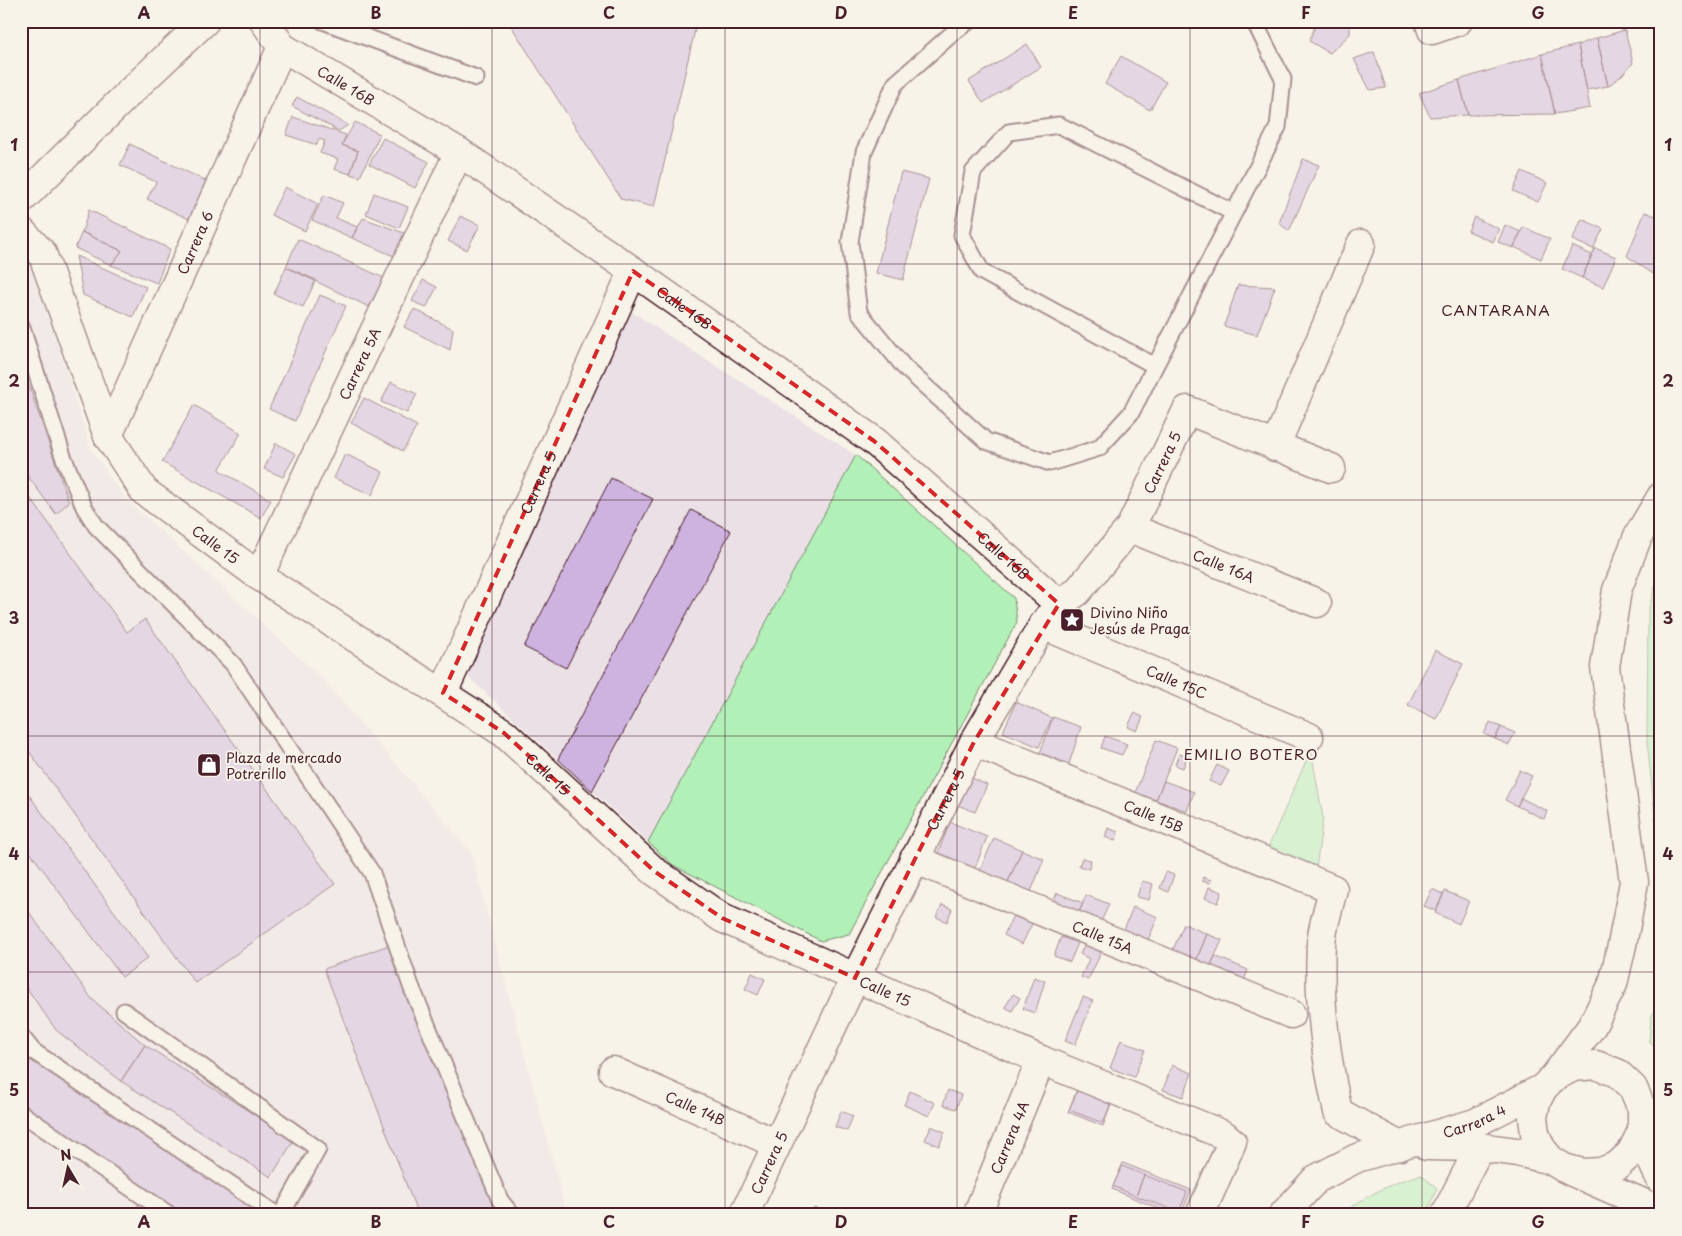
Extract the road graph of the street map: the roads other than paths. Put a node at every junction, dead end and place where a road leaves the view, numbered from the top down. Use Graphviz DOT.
graph roads {
  1 [pos="205,21"];
  2 [pos="264,21"];
  3 [pos="322,21"];
  4 [pos="969,21"];
  5 [pos="1254,21"];
  6 [pos="1458,21"];
  7 [pos="1430,26"];
  8 [pos="282,47"];
  9 [pos="476,78"];
  10 [pos="459,152"];
  11 [pos="21,200"];
  12 [pos="1234,213"];
  13 [pos="21,231"];
  14 [pos="1361,244"];
  15 [pos="633,271"];
  16 [pos="21,325"];
  17 [pos="1155,366"];
  18 [pos="108,436"];
  19 [pos="1275,447"];
  20 [pos="1331,468"];
  21 [pos="1661,497"];
  22 [pos="1130,528"];
  23 [pos="260,576"];
  24 [pos="1317,603"];
  25 [pos="1059,604"];
  26 [pos="1043,625"];
  27 [pos="444,693"];
  28 [pos="1309,737"];
  29 [pos="974,742"];
  30 [pos="914,858"];
  31 [pos="855,978"];
  32 [pos="124,1011"];
  33 [pos="1291,1014"];
  34 [pos="21,1036"];
  35 [pos="1041,1060"];
  36 [pos="613,1072"];
  37 [pos="1548,1083"];
  38 [pos="1661,1108"];
  39 [pos="21,1114"];
  40 [pos="1641,1134"];
  41 [pos="777,1144"];
  42 [pos="1400,1146"];
  43 [pos="1480,1147"];
  44 [pos="1558,1164"];
  45 [pos="1661,1180"];
  46 [pos="1661,1211"];
  47 [pos="170,1215"];
  48 [pos="279,1215"];
  49 [pos="512,1215"];
  50 [pos="744,1215"];
  51 [pos="977,1215"];
  52 [pos="1200,1215"];
  53 [pos="1283,1215"];
  54 [pos="1445,1215"];
  1 -- 11 [label="street"];
  2 -- 8 [label="street"];
  3 -- 9 [label="lane"];
  4 -- 17 [label="lane"];
  5 -- 12 [label="lane"];
  6 -- 7 [label="street"];
  8 -- 10 [label="street, Calle 16B"];
  8 -- 18 [label="street, Carrera 6"];
  10 -- 15 [label="street, Calle 16B"];
  10 -- 23 [label="street, Carrera 5A"];
  12 -- 17 [label="lane"];
  12 -- 17 [label="lane"];
  13 -- 18 [label="street, Calle 15"];
  14 -- 19 [label="street"];
  15 -- 25 [label="street, Calle 16B"];
  15 -- 27 [label="street, Carrera 5"];
  16 -- 49 [label="lane"];
  18 -- 23 [label="street, Calle 15"];
  19 -- 20 [label="street"];
  19 -- 22 [label="street, Carrera 5"];
  21 -- 37 [label="street"];
  22 -- 24 [label="street, Calle 16A"];
  22 -- 25 [label="street, Carrera 5"];
  23 -- 27 [label="street, Calle 15"];
  25 -- 26 [label="street, Carrera 5"];
  26 -- 28 [label="street, Calle 15C"];
  26 -- 29 [label="street, Carrera 5"];
  27 -- 31 [label="street, Calle 15"];
  29 -- 30 [label="street, Carrera 5"];
  29 -- 42 [label="street, Calle 15B"];
  30 -- 31 [label="street, Carrera 5"];
  30 -- 33 [label="street, Calle 15A"];
  31 -- 35 [label="street, Calle 15"];
  31 -- 41 [label="street, Carrera 5"];
  32 -- 48 [label="lane"];
  34 -- 48 [label="lane"];
  35 -- 51 [label="street, Carrera 4A"];
  35 -- 52 [label="street, Calle 15"];
  36 -- 41 [label="street, Calle 14B"];
  37 -- 40 [label="street"];
  37 -- 42 [label="street, Carrera 4"];
  37 -- 44 [label="street"];
  38 -- 40 [label="street"];
  39 -- 47 [label="lane"];
  40 -- 44 [label="street"];
  40 -- 45 [label="street"];
  41 -- 50 [label="street, Carrera 5"];
  42 -- 43 [label="street, Carrera 4"];
  42 -- 53 [label="street, Carrera 4"];
  43 -- 44 [label="street, Carrera 4"];
  43 -- 54 [label="street"];
  44 -- 46 [label="street"];
}
